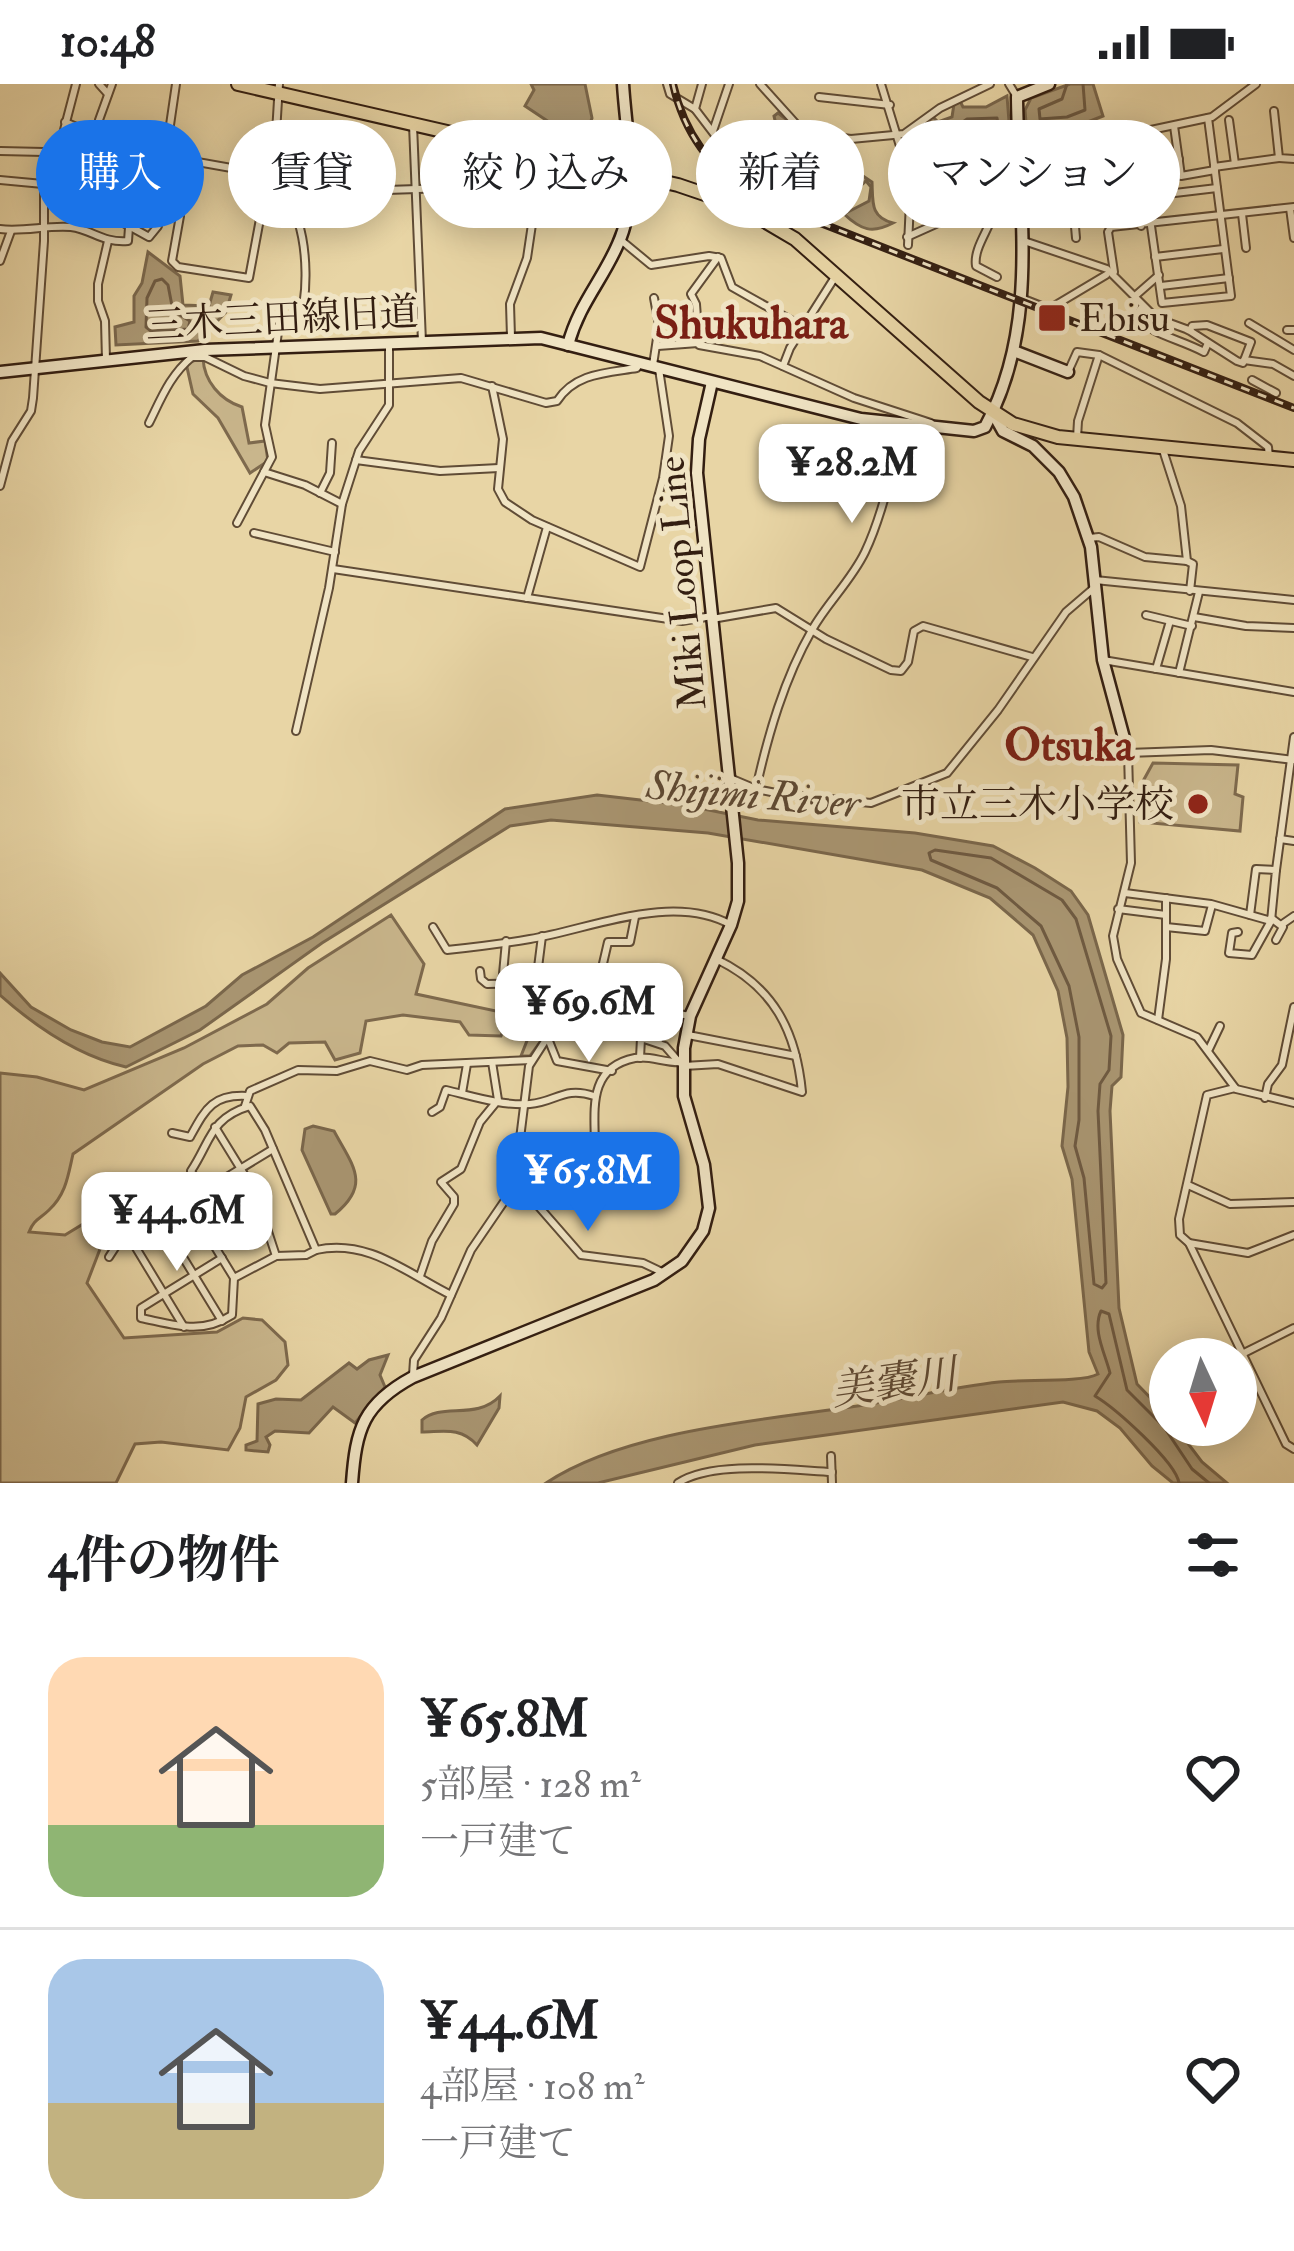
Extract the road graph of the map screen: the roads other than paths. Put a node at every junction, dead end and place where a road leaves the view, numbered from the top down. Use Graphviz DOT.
graph roads {
  1 [pos="76,84"];
  2 [pos="99,84"];
  3 [pos="112,84"];
  4 [pos="176,84"];
  5 [pos="238,84"];
  6 [pos="623,84"];
  7 [pos="667,84"];
  8 [pos="702,84"];
  9 [pos="729,84"];
  10 [pos="760,84"];
  11 [pos="881,84"];
  12 [pos="990,84"];
  13 [pos="1009,84"];
  14 [pos="1256,84"];
  15 [pos="1041,85"];
  16 [pos="279,89"];
  17 [pos="108,94"];
  18 [pos="820,97"];
  19 [pos="1017,97"];
  20 [pos="890,105"];
  21 [pos="695,109"];
  22 [pos="1274,111"];
  23 [pos="1208,118"];
  24 [pos="66,120"];
  25 [pos="102,120"];
  26 [pos="171,120"];
  27 [pos="277,120"];
  28 [pos="625,120"];
  29 [pos="703,120"];
  30 [pos="716,120"];
  31 [pos="794,120"];
  32 [pos="894,120"];
  33 [pos="922,120"];
  34 [pos="1018,120"];
  35 [pos="1229,120"];
  36 [pos="412,125"];
  37 [pos="1180,125"];
  38 [pos="420,127"];
  39 [pos="0,151"];
  40 [pos="36,152"];
  41 [pos="1280,158"];
  42 [pos="1294,159"];
  43 [pos="1234,165"];
  44 [pos="1180,168"];
  45 [pos="1215,169"];
  46 [pos="0,180"];
  47 [pos="36,183"];
  48 [pos="415,188"];
  49 [pos="420,188"];
  50 [pos="1217,188"];
  51 [pos="396,189"];
  52 [pos="1180,192"];
  53 [pos="1292,208"];
  54 [pos="1242,214"];
  55 [pos="1221,217"];
  56 [pos="1180,222"];
  57 [pos="44,228"];
  58 [pos="127,228"];
  59 [pos="179,228"];
  60 [pos="257,228"];
  61 [pos="300,228"];
  62 [pos="532,228"];
  63 [pos="623,228"];
  64 [pos="778,228"];
  65 [pos="908,228"];
  66 [pos="929,228"];
  67 [pos="989,228"];
  68 [pos="1024,228"];
  69 [pos="1075,228"];
  70 [pos="1110,228"];
  71 [pos="1151,228"];
  72 [pos="0,229"];
  73 [pos="11,230"];
  74 [pos="1076,238"];
  75 [pos="1294,238"];
  76 [pos="620,240"];
  77 [pos="108,241"];
  78 [pos="1024,241"];
  79 [pos="1225,248"];
  80 [pos="1246,248"];
  81 [pos="718,257"];
  82 [pos="1156,257"];
  83 [pos="0,261"];
  84 [pos="836,274"];
  85 [pos="1110,274"];
  86 [pos="1159,275"];
  87 [pos="997,277"];
  88 [pos="1229,278"];
  89 [pos="1160,286"];
  90 [pos="1135,296"];
  91 [pos="654,298"];
  92 [pos="1021,298"];
  93 [pos="1143,307"];
  94 [pos="1249,323"];
  95 [pos="805,328"];
  96 [pos="1190,331"];
  97 [pos="511,338"];
  98 [pos="422,342"];
  99 [pos="389,343"];
  100 [pos="698,343"];
  101 [pos="1208,343"];
  102 [pos="568,345"];
  103 [pos="658,346"];
  104 [pos="275,347"];
  105 [pos="1294,350"];
  106 [pos="1014,352"];
  107 [pos="205,354"];
  108 [pos="1099,355"];
  109 [pos="106,360"];
  110 [pos="1244,360"];
  111 [pos="639,363"];
  112 [pos="1264,363"];
  113 [pos="656,366"];
  114 [pos="783,366"];
  115 [pos="37,367"];
  116 [pos="0,372"];
  117 [pos="1068,372"];
  118 [pos="1294,376"];
  119 [pos="712,382"];
  120 [pos="270,383"];
  121 [pos="391,386"];
  122 [pos="492,386"];
  123 [pos="1276,393"];
  124 [pos="993,412"];
  125 [pos="149,424"];
  126 [pos="904,427"];
  127 [pos="936,430"];
  128 [pos="1077,439"];
  129 [pos="332,443"];
  130 [pos="1162,446"];
  131 [pos="1269,457"];
  132 [pos="356,460"];
  133 [pos="1294,460"];
  134 [pos="499,468"];
  135 [pos="264,472"];
  136 [pos="0,486"];
  137 [pos="320,493"];
  138 [pos="342,504"];
  139 [pos="237,523"];
  140 [pos="548,527"];
  141 [pos="254,533"];
  142 [pos="1089,538"];
  143 [pos="334,552"];
  144 [pos="1187,561"];
  145 [pos="333,569"];
  146 [pos="1095,584"];
  147 [pos="1194,591"];
  148 [pos="527,598"];
  149 [pos="1294,600"];
  150 [pos="1146,615"];
  151 [pos="712,617"];
  152 [pos="1170,620"];
  153 [pos="1193,622"];
  154 [pos="813,628"];
  155 [pos="1294,628"];
  156 [pos="1032,657"];
  157 [pos="1103,660"];
  158 [pos="1156,669"];
  159 [pos="1179,673"];
  160 [pos="1294,692"];
  161 [pos="296,731"];
  162 [pos="1294,737"];
  163 [pos="1128,753"];
  164 [pos="1292,759"];
  165 [pos="730,785"];
  166 [pos="756,789"];
  167 [pos="1280,839"];
  168 [pos="1294,841"];
  169 [pos="1276,871"];
  170 [pos="1125,892"];
  171 [pos="1166,898"];
  172 [pos="1212,904"];
  173 [pos="1118,909"];
  174 [pos="1166,915"];
  175 [pos="1250,915"];
  176 [pos="1294,916"];
  177 [pos="635,917"];
  178 [pos="1271,920"];
  179 [pos="1281,925"];
  180 [pos="730,926"];
  181 [pos="433,927"];
  182 [pos="1166,927"];
  183 [pos="1238,932"];
  184 [pos="542,936"];
  185 [pos="1276,940"];
  186 [pos="506,941"];
  187 [pos="716,959"];
  188 [pos="480,970"];
  189 [pos="502,985"];
  190 [pos="538,986"];
  191 [pos="596,998"];
  192 [pos="533,999"];
  193 [pos="575,999"];
  194 [pos="1294,1007"];
  195 [pos="668,1012"];
  196 [pos="690,1016"];
  197 [pos="1158,1020"];
  198 [pos="1220,1027"];
  199 [pos="686,1035"];
  200 [pos="547,1036"];
  201 [pos="659,1043"];
  202 [pos="1209,1049"];
  203 [pos="796,1056"];
  204 [pos="640,1058"];
  205 [pos="652,1059"];
  206 [pos="532,1060"];
  207 [pos="492,1062"];
  208 [pos="681,1063"];
  209 [pos="467,1064"];
  210 [pos="612,1071"];
  211 [pos="1235,1088"];
  212 [pos="462,1093"];
  213 [pos="594,1096"];
  214 [pos="1265,1098"];
  215 [pos="498,1100"];
  216 [pos="246,1101"];
  217 [pos="1294,1103"];
  218 [pos="523,1104"];
  219 [pos="432,1112"];
  220 [pos="215,1126"];
  221 [pos="172,1132"];
  222 [pos="273,1149"];
  223 [pos="594,1163"];
  224 [pos="241,1168"];
  225 [pos="1186,1184"];
  226 [pos="203,1191"];
  227 [pos="255,1192"];
  228 [pos="512,1192"];
  229 [pos="187,1201"];
  230 [pos="1294,1202"];
  231 [pos="159,1218"];
  232 [pos="202,1227"];
  233 [pos="1294,1235"];
  234 [pos="129,1237"];
  235 [pos="1189,1243"];
  236 [pos="316,1250"];
  237 [pos="276,1256"];
  238 [pos="109,1257"];
  239 [pos="222,1258"];
  240 [pos="664,1274"];
  241 [pos="194,1275"];
  242 [pos="420,1276"];
  243 [pos="234,1278"];
  244 [pos="165,1293"];
  245 [pos="451,1295"];
  246 [pos="222,1321"];
  247 [pos="184,1327"];
  248 [pos="1294,1328"];
  249 [pos="1234,1338"];
  250 [pos="1257,1346"];
  251 [pos="413,1377"];
  252 [pos="1257,1385"];
  253 [pos="1294,1449"];
  254 [pos="831,1456"];
  255 [pos="832,1472"];
  256 [pos="352,1483"];
  257 [pos="678,1483"];
  258 [pos="832,1483"];
  1 -- 24 [label="street"];
  2 -- 17 [label="street"];
  3 -- 17 [label="street"];
  4 -- 26 [label="street"];
  5 -- 16 [label="main road"];
  6 -- 28 [label="main road"];
  7 -- 21 [label="street"];
  8 -- 21 [label="street"];
  9 -- 30 [label="street"];
  10 -- 31 [label="street"];
  11 -- 20 [label="street"];
  12 -- 33 [label="street"];
  13 -- 19 [label="street"];
  14 -- 23 [label="street"];
  15 -- 19 [label="main road"];
  16 -- 27 [label="street"];
  16 -- 36 [label="main road"];
  17 -- 25 [label="street"];
  18 -- 20 [label="street"];
  19 -- 34 [label="main road"];
  20 -- 32 [label="street"];
  21 -- 29 [label="street"];
  22 -- 41 [label="street"];
  23 -- 37 [label="street"];
  23 -- 45 [label="street"];
  35 -- 43 [label="street"];
  36 -- 38 [label="main road"];
  36 -- 48 [label="street"];
  39 -- 40 [label="street"];
  41 -- 42 [label="street"];
  41 -- 43 [label="street"];
  43 -- 45 [label="street"];
  44 -- 45 [label="street"];
  45 -- 50 [label="street"];
  46 -- 47 [label="street"];
  48 -- 49 [label="street"];
  48 -- 51 [label="street"];
  48 -- 98 [label="street"];
  50 -- 52 [label="street"];
  50 -- 55 [label="street"];
  53 -- 54 [label="street"];
  53 -- 75 [label="street"];
  54 -- 55 [label="street"];
  54 -- 80 [label="street"];
  55 -- 56 [label="street"];
  55 -- 79 [label="street"];
  57 -- 73 [label="street"];
  57 -- 77 [label="street"];
  57 -- 115 [label="street"];
  58 -- 77 [label="street"];
  59 -- 60 [label="street"];
  61 -- 104 [label="street"];
  62 -- 97 [label="street"];
  63 -- 76 [label="main road"];
  64 -- 84 [label="main road"];
  65 -- 66 [label="street"];
  67 -- 87 [label="street"];
  68 -- 78 [label="main road"];
  69 -- 74 [label="street"];
  70 -- 85 [label="street"];
  71 -- 82 [label="street"];
  72 -- 73 [label="street"];
  73 -- 83 [label="street"];
  76 -- 81 [label="street"];
  76 -- 102 [label="main road"];
  77 -- 109 [label="street"];
  78 -- 85 [label="street"];
  78 -- 92 [label="main road"];
  79 -- 82 [label="street"];
  79 -- 88 [label="street"];
  81 -- 95 [label="street"];
  81 -- 100 [label="street"];
  82 -- 86 [label="street"];
  84 -- 95 [label="street"];
  84 -- 124 [label="main road"];
  85 -- 90 [label="street"];
  85 -- 92 [label="street"];
  86 -- 89 [label="street"];
  86 -- 90 [label="street"];
  88 -- 89 [label="street"];
  88 -- 89 [label="street"];
  90 -- 93 [label="street"];
  91 -- 103 [label="street"];
  92 -- 106 [label="main road"];
  93 -- 96 [label="street"];
  93 -- 101 [label="street"];
  94 -- 105 [label="street"];
  95 -- 114 [label="street"];
  96 -- 101 [label="street"];
  96 -- 110 [label="street"];
  97 -- 98 [label="main road, 三木三田線旧道"];
  97 -- 102 [label="main road, 三木三田線旧道"];
  98 -- 99 [label="main road, 三木三田線旧道"];
  99 -- 104 [label="main road, 三木三田線旧道"];
  99 -- 121 [label="street"];
  100 -- 103 [label="street"];
  100 -- 114 [label="street"];
  101 -- 110 [label="street"];
  102 -- 111 [label="main road"];
  103 -- 113 [label="street"];
  104 -- 107 [label="main road, 三木三田線旧道"];
  104 -- 120 [label="street"];
  106 -- 117 [label="main road"];
  106 -- 124 [label="main road"];
  107 -- 109 [label="main road, 三木三田線旧道"];
  107 -- 120 [label="street"];
  107 -- 125 [label="street"];
  108 -- 117 [label="street"];
  108 -- 128 [label="street"];
  108 -- 131 [label="street"];
  109 -- 115 [label="main road, 三木三田線旧道"];
  110 -- 112 [label="street"];
  111 -- 113 [label="main road"];
  111 -- 122 [label="street"];
  112 -- 118 [label="street"];
  112 -- 123 [label="street"];
  113 -- 119 [label="main road"];
  113 -- 140 [label="street"];
  114 -- 127 [label="street"];
  115 -- 116 [label="main road, 三木三田線旧道"];
  115 -- 136 [label="street"];
  119 -- 126 [label="main road"];
  119 -- 151 [label="main road, Miki Loop Line"];
  120 -- 121 [label="street"];
  120 -- 135 [label="street"];
  121 -- 122 [label="street"];
  121 -- 132 [label="street"];
  122 -- 134 [label="street"];
  124 -- 127 [label="main road"];
  124 -- 128 [label="main road"];
  124 -- 142 [label="main road"];
  126 -- 127 [label="main road"];
  126 -- 154 [label="street"];
  128 -- 130 [label="main road"];
  129 -- 137 [label="street"];
  130 -- 131 [label="main road"];
  130 -- 144 [label="street"];
  131 -- 133 [label="main road"];
  132 -- 134 [label="street"];
  132 -- 138 [label="street"];
  134 -- 140 [label="street"];
  135 -- 137 [label="street"];
  135 -- 139 [label="street"];
  137 -- 138 [label="street"];
  138 -- 143 [label="street"];
  140 -- 148 [label="street"];
  141 -- 143 [label="street"];
  142 -- 144 [label="street"];
  142 -- 146 [label="main road"];
  143 -- 145 [label="street"];
  144 -- 147 [label="street"];
  145 -- 148 [label="street"];
  145 -- 161 [label="street"];
  146 -- 147 [label="street"];
  146 -- 156 [label="street"];
  146 -- 157 [label="main road"];
  147 -- 149 [label="street"];
  147 -- 153 [label="street"];
  148 -- 151 [label="street"];
  150 -- 152 [label="street"];
  151 -- 154 [label="street"];
  151 -- 165 [label="main road, Miki Loop Line"];
  152 -- 153 [label="street"];
  152 -- 158 [label="street"];
  153 -- 155 [label="street"];
  153 -- 159 [label="street"];
  154 -- 156 [label="street"];
  154 -- 166 [label="street"];
  156 -- 166 [label="street"];
  157 -- 158 [label="street"];
  157 -- 163 [label="main road"];
  158 -- 159 [label="street"];
  159 -- 160 [label="street"];
  162 -- 164 [label="street"];
  163 -- 164 [label="street"];
  163 -- 170 [label="street"];
  164 -- 167 [label="street"];
  165 -- 166 [label="street"];
  165 -- 180 [label="main road, Miki Loop Line"];
  167 -- 168 [label="street"];
  167 -- 169 [label="street"];
  169 -- 175 [label="street"];
  169 -- 178 [label="street"];
  170 -- 171 [label="street"];
  170 -- 173 [label="street"];
  171 -- 172 [label="street"];
  171 -- 174 [label="street"];
  172 -- 175 [label="street"];
  172 -- 182 [label="street"];
  173 -- 174 [label="street"];
  173 -- 197 [label="street"];
  174 -- 182 [label="street"];
  175 -- 178 [label="street"];
  176 -- 179 [label="street"];
  177 -- 180 [label="street"];
  177 -- 184 [label="street"];
  177 -- 191 [label="street"];
  178 -- 179 [label="street"];
  178 -- 183 [label="street"];
  179 -- 185 [label="street"];
  180 -- 187 [label="main road, Miki Loop Line"];
  181 -- 186 [label="street"];
  182 -- 197 [label="street"];
  184 -- 186 [label="street"];
  184 -- 190 [label="street"];
  186 -- 189 [label="street"];
  187 -- 196 [label="main road, Miki Loop Line"];
  187 -- 203 [label="street"];
  188 -- 189 [label="street"];
  189 -- 190 [label="street"];
  190 -- 192 [label="street"];
  190 -- 193 [label="street"];
  191 -- 193 [label="street"];
  191 -- 195 [label="street"];
  193 -- 200 [label="street"];
  194 -- 214 [label="street"];
  195 -- 196 [label="street"];
  195 -- 201 [label="street"];
  196 -- 199 [label="main road, Miki Loop Line"];
  197 -- 202 [label="street"];
  198 -- 202 [label="street"];
  199 -- 203 [label="street"];
  199 -- 208 [label="main road, Miki Loop Line"];
  200 -- 206 [label="street"];
  200 -- 210 [label="street"];
  201 -- 204 [label="street"];
  201 -- 205 [label="street"];
  201 -- 208 [label="street"];
  202 -- 211 [label="street"];
  203 -- 208 [label="street"];
  204 -- 205 [label="street"];
  204 -- 210 [label="street"];
  205 -- 208 [label="street"];
  206 -- 207 [label="street"];
  206 -- 218 [label="street"];
  207 -- 209 [label="street"];
  207 -- 215 [label="street"];
  208 -- 240 [label="main road, Miki Loop Line"];
  209 -- 212 [label="street"];
  209 -- 216 [label="street"];
  210 -- 213 [label="street"];
  211 -- 214 [label="street"];
  211 -- 225 [label="street"];
  212 -- 215 [label="street"];
  212 -- 219 [label="street"];
  213 -- 218 [label="street"];
  213 -- 223 [label="street"];
  214 -- 217 [label="street"];
  215 -- 218 [label="street"];
  215 -- 242 [label="street"];
  216 -- 220 [label="street"];
  216 -- 221 [label="street"];
  216 -- 222 [label="street"];
  218 -- 228 [label="street"];
  220 -- 224 [label="street"];
  220 -- 226 [label="street"];
  222 -- 224 [label="street"];
  222 -- 236 [label="street"];
  224 -- 226 [label="street"];
  224 -- 227 [label="street"];
  225 -- 230 [label="street"];
  225 -- 235 [label="street"];
  226 -- 229 [label="street"];
  227 -- 232 [label="street"];
  227 -- 237 [label="street"];
  228 -- 240 [label="street"];
  228 -- 245 [label="street"];
  229 -- 231 [label="street"];
  229 -- 232 [label="street"];
  231 -- 234 [label="street"];
  231 -- 241 [label="street"];
  232 -- 239 [label="street"];
  233 -- 235 [label="street"];
  234 -- 238 [label="street"];
  234 -- 244 [label="street"];
  235 -- 249 [label="street"];
  236 -- 237 [label="street"];
  236 -- 242 [label="street"];
  237 -- 243 [label="street"];
  239 -- 241 [label="street"];
  239 -- 243 [label="street"];
  240 -- 251 [label="main road, Miki Loop Line"];
  241 -- 244 [label="street"];
  241 -- 246 [label="street"];
  242 -- 245 [label="street"];
  243 -- 246 [label="street"];
  244 -- 247 [label="street"];
  244 -- 247 [label="street"];
  245 -- 251 [label="street"];
  246 -- 247 [label="street"];
  248 -- 250 [label="street"];
  251 -- 256 [label="main road, Miki Loop Line"];
  252 -- 253 [label="street"];
  254 -- 255 [label="street"];
  255 -- 257 [label="street"];
  255 -- 258 [label="street"];
}
